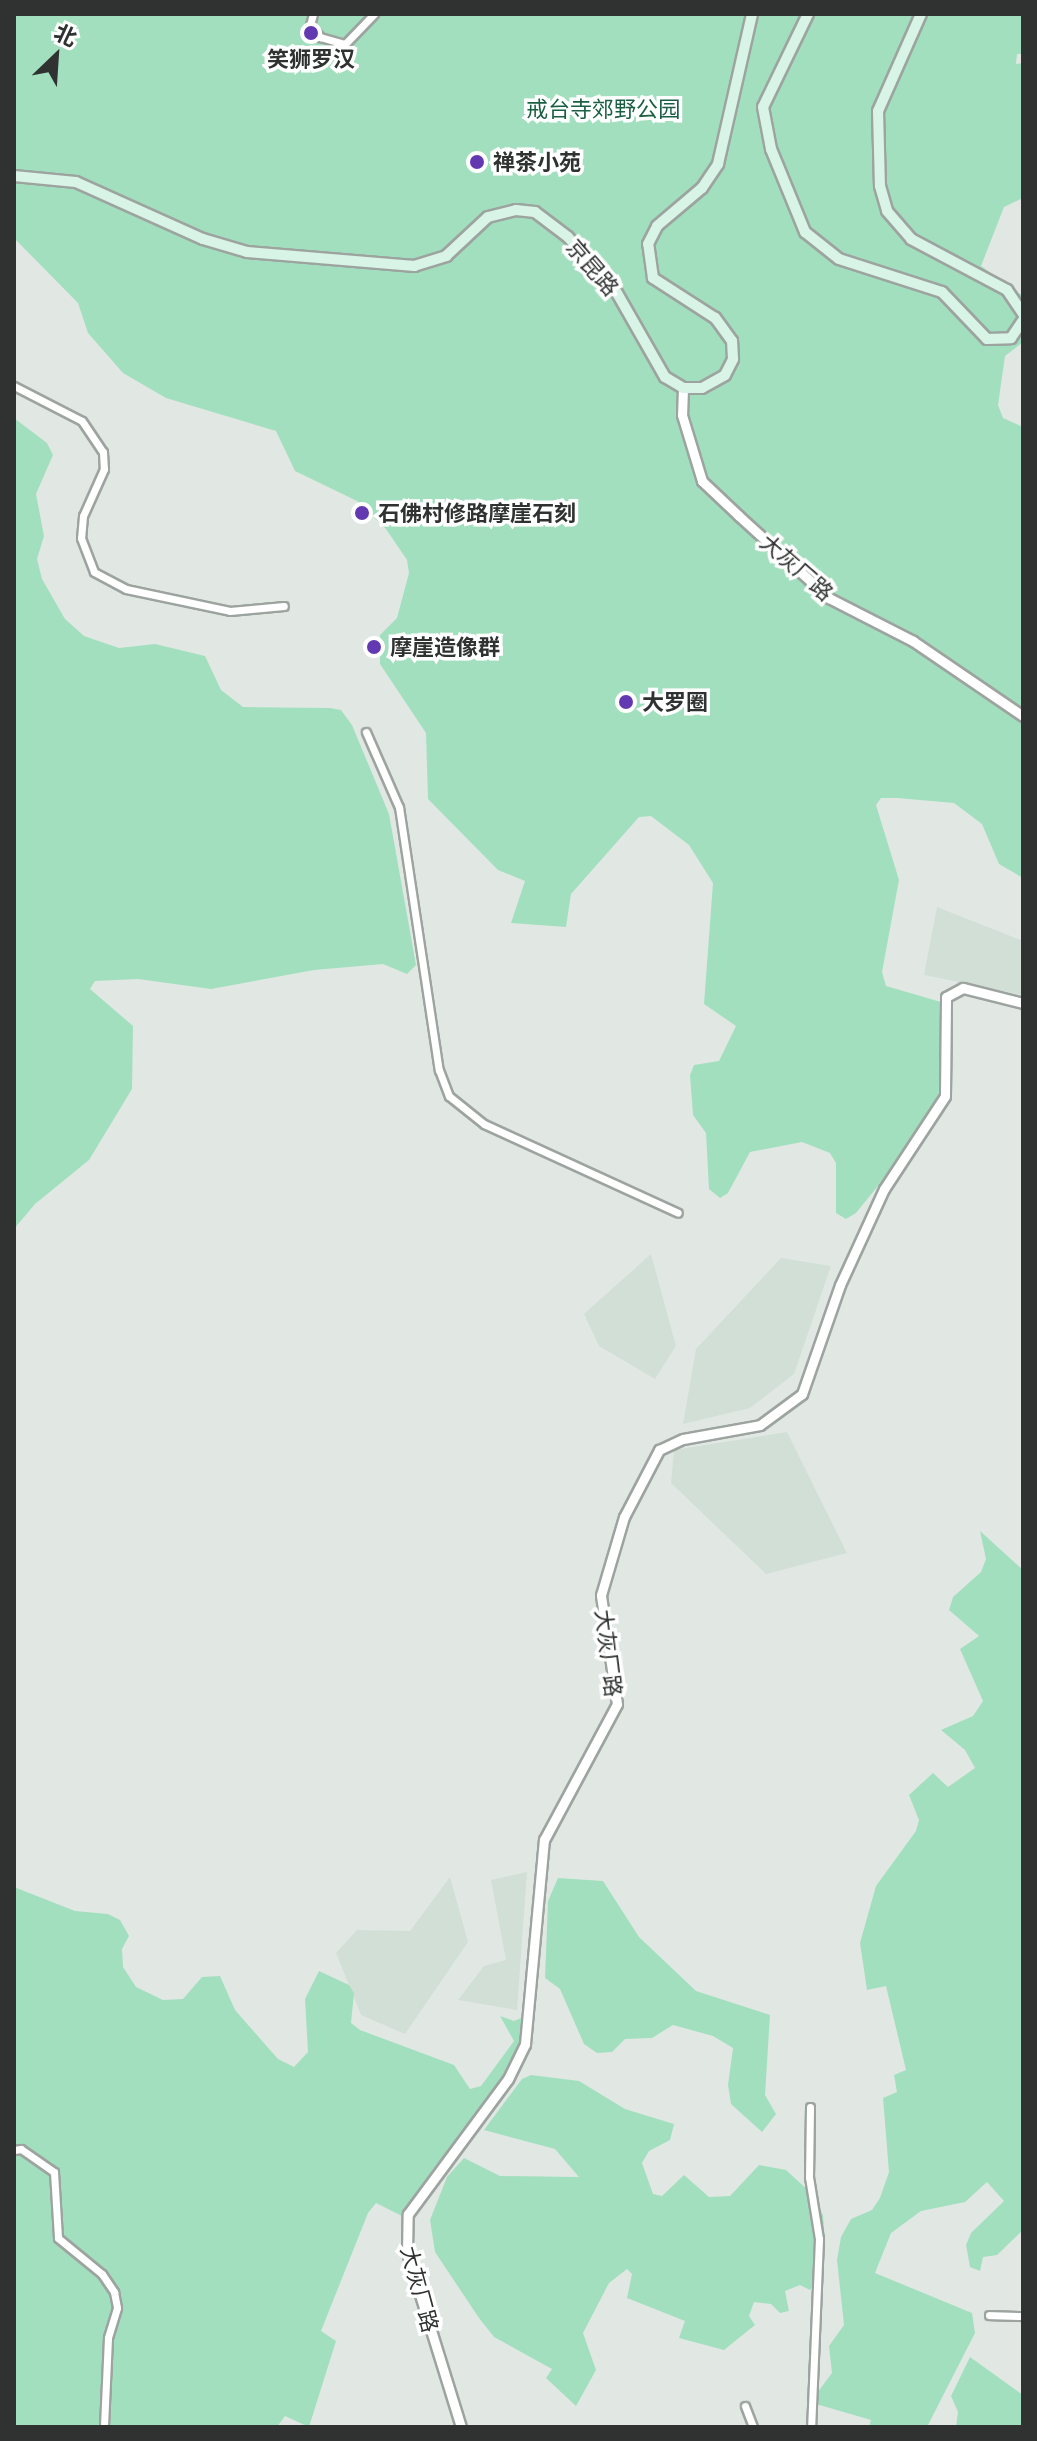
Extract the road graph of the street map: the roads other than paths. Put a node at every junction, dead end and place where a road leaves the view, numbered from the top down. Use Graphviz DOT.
graph roads {
  1 [pos="313,14"];
  2 [pos="374,14"];
  3 [pos="752,14"];
  4 [pos="808,14"];
  5 [pos="921,14"];
  6 [pos="14,176"];
  7 [pos="1023,314"];
  8 [pos="1023,320"];
  9 [pos="14,386"];
  10 [pos="683,388"];
  11 [pos="284,606"];
  12 [pos="1023,716"];
  13 [pos="366,732"];
  14 [pos="1023,1003"];
  15 [pos="678,1213"];
  16 [pos="810,2107"];
  17 [pos="14,2150"];
  18 [pos="989,2315"];
  19 [pos="1023,2316"];
  20 [pos="745,2406"];
  21 [pos="104,2427"];
  22 [pos="461,2427"];
  23 [pos="753,2427"];
  24 [pos="811,2427"];
  1 -- 2 [label="street"];
  3 -- 10 [label="main road, 京昆路"];
  4 -- 8 [label="main road"];
  5 -- 7 [label="main road"];
  6 -- 10 [label="main road, 京昆路"];
  9 -- 11 [label="street"];
  10 -- 12 [label="street, 大灰厂路"];
  13 -- 15 [label="street"];
  14 -- 22 [label="street, 大灰厂路"];
  16 -- 24 [label="street"];
  17 -- 21 [label="street"];
  18 -- 19 [label="street"];
  20 -- 23 [label="street"];
}
